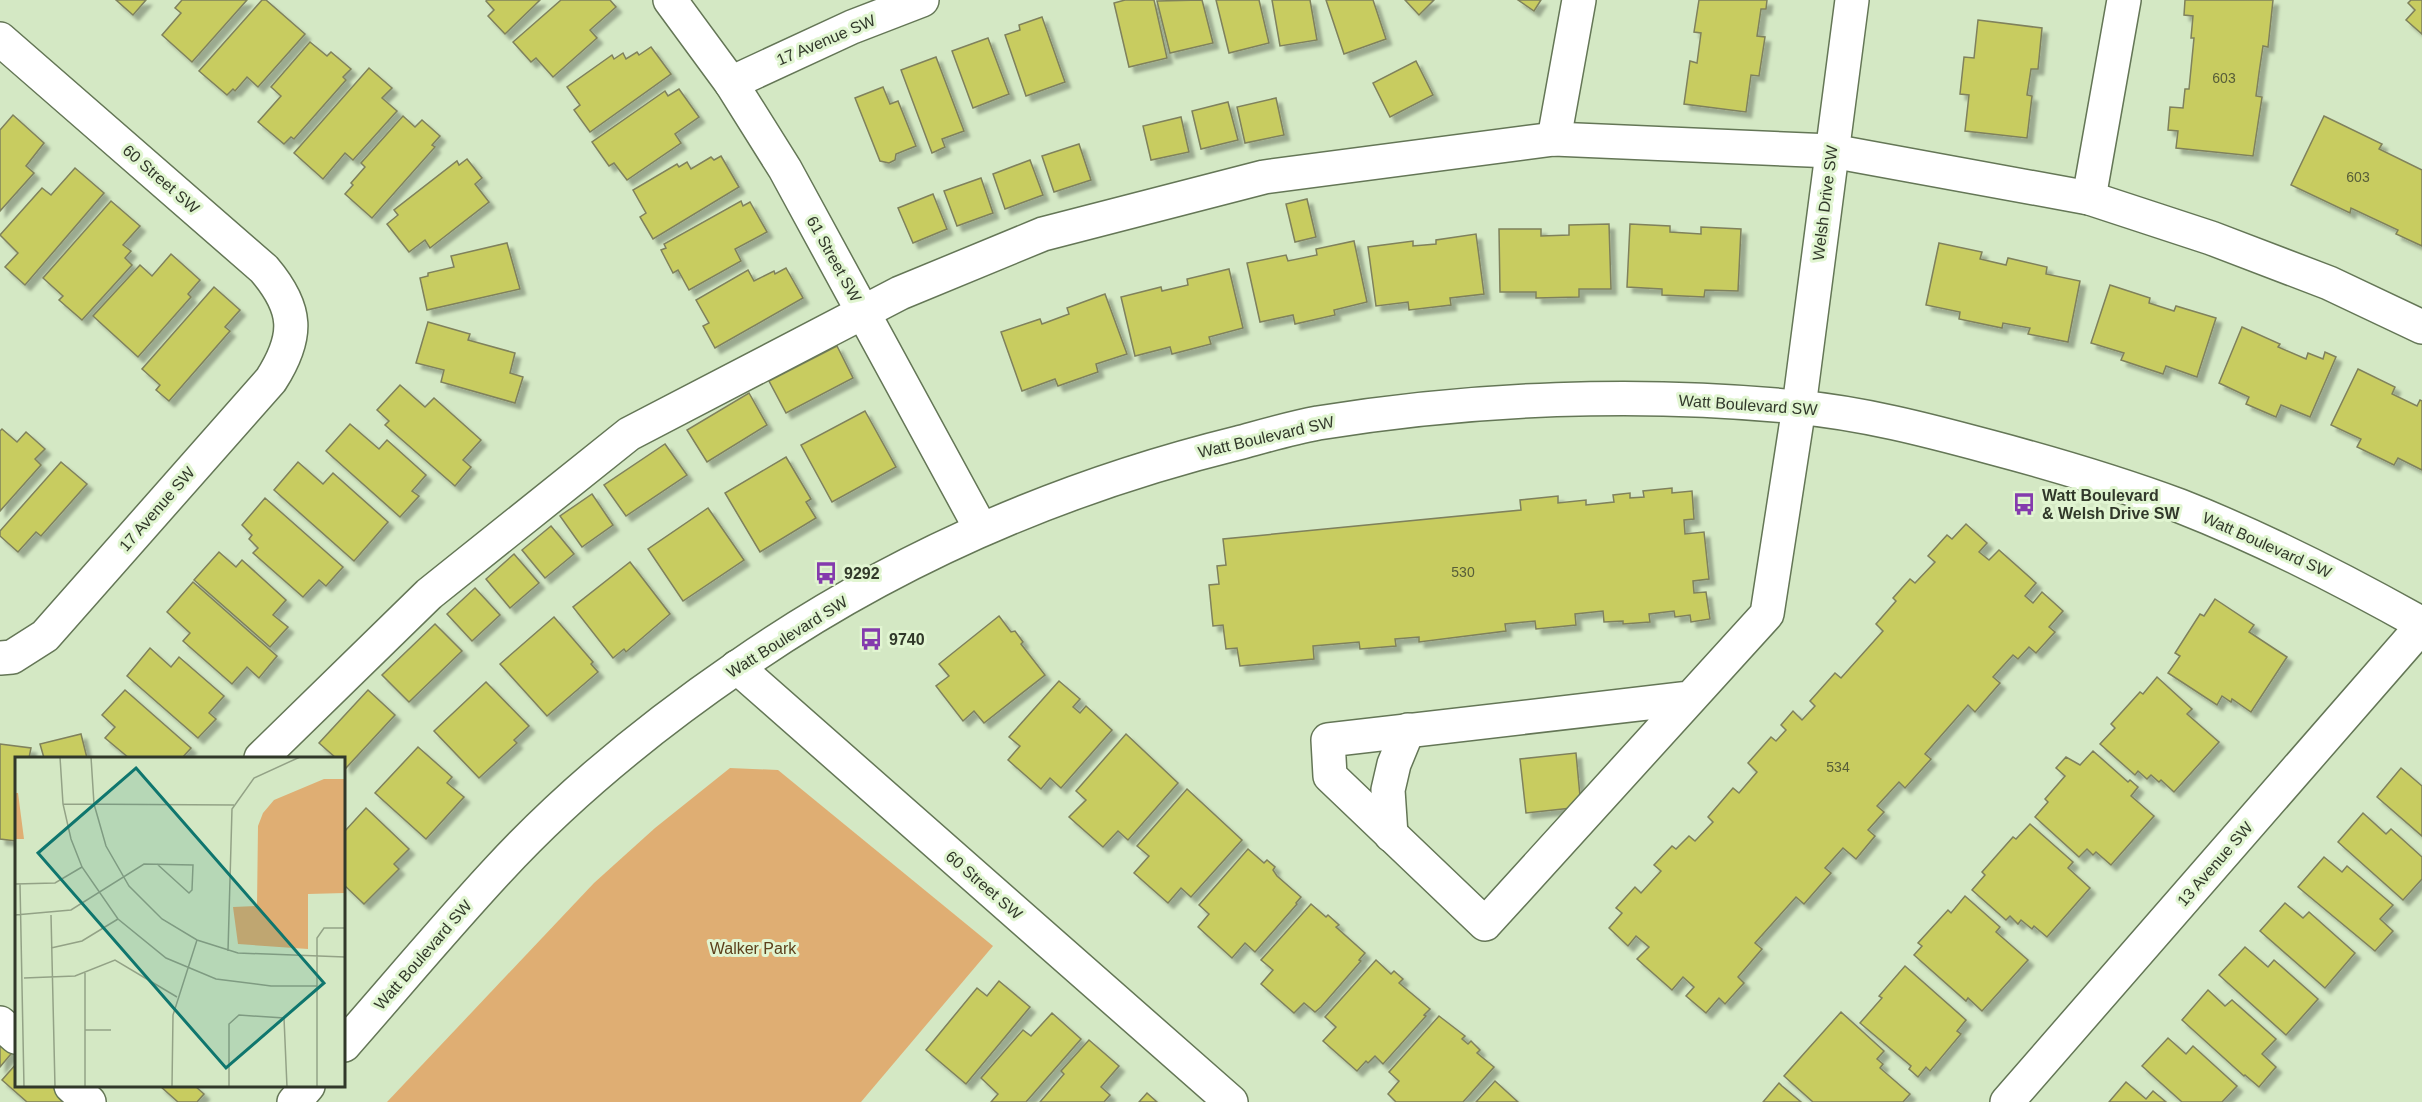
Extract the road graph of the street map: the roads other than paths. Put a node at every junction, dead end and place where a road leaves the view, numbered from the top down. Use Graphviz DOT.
graph roads {
  1 [pos="670,0"];
  2 [pos="922,0"];
  3 [pos="1580,0"];
  4 [pos="1852,0"];
  5 [pos="2124,0"];
  6 [pos="0,39"];
  7 [pos="731,82"];
  8 [pos="1554,139"];
  9 [pos="1832,151"];
  10 [pos="2089,198"];
  11 [pos="862,311"];
  12 [pos="2422,327"];
  13 [pos="291,337"];
  14 [pos="1799,407"];
  15 [pos="981,529"];
  16 [pos="2422,625"];
  17 [pos="0,658"];
  18 [pos="737,667"];
  19 [pos="1690,698"];
  20 [pos="1408,730"];
  21 [pos="263,757"];
  22 [pos="1391,835"];
  23 [pos="0,1023"];
  24 [pos="15,1036"];
  25 [pos="345,1044"];
  26 [pos="72,1087"];
  27 [pos="307,1087"];
  28 [pos="89,1102"];
  29 [pos="294,1102"];
  30 [pos="1231,1102"];
  31 [pos="2007,1102"];
  1 -- 7 [label="street, 61 Street SW"];
  2 -- 7 [label="street, 17 Avenue SW"];
  3 -- 8 [label="street"];
  4 -- 9 [label="street, Welsh Drive SW"];
  5 -- 10 [label="street"];
  6 -- 13 [label="street, 60 Street SW"];
  7 -- 11 [label="street, 61 Street SW"];
  8 -- 9 [label="street"];
  8 -- 11 [label="street"];
  9 -- 10 [label="street"];
  9 -- 14 [label="street, Welsh Drive SW"];
  10 -- 12 [label="street"];
  11 -- 15 [label="street, 61 Street SW"];
  11 -- 21 [label="street"];
  13 -- 17 [label="street, 17 Avenue SW"];
  14 -- 15 [label="street, Watt Boulevard SW"];
  14 -- 16 [label="street, Watt Boulevard SW"];
  14 -- 19 [label="street, Welsh Drive SW"];
  15 -- 18 [label="street, Watt Boulevard SW"];
  16 -- 31 [label="street, 13 Avenue SW"];
  18 -- 25 [label="street, Watt Boulevard SW"];
  18 -- 30 [label="street, 60 Street SW"];
  19 -- 20 [label="street"];
  19 -- 22 [label="street, Welsh Drive SW"];
  20 -- 22 [label="street"];
  20 -- 22 [label="street"];
  23 -- 24 [label="street"];
  26 -- 28 [label="street"];
  27 -- 29 [label="street"];
}
